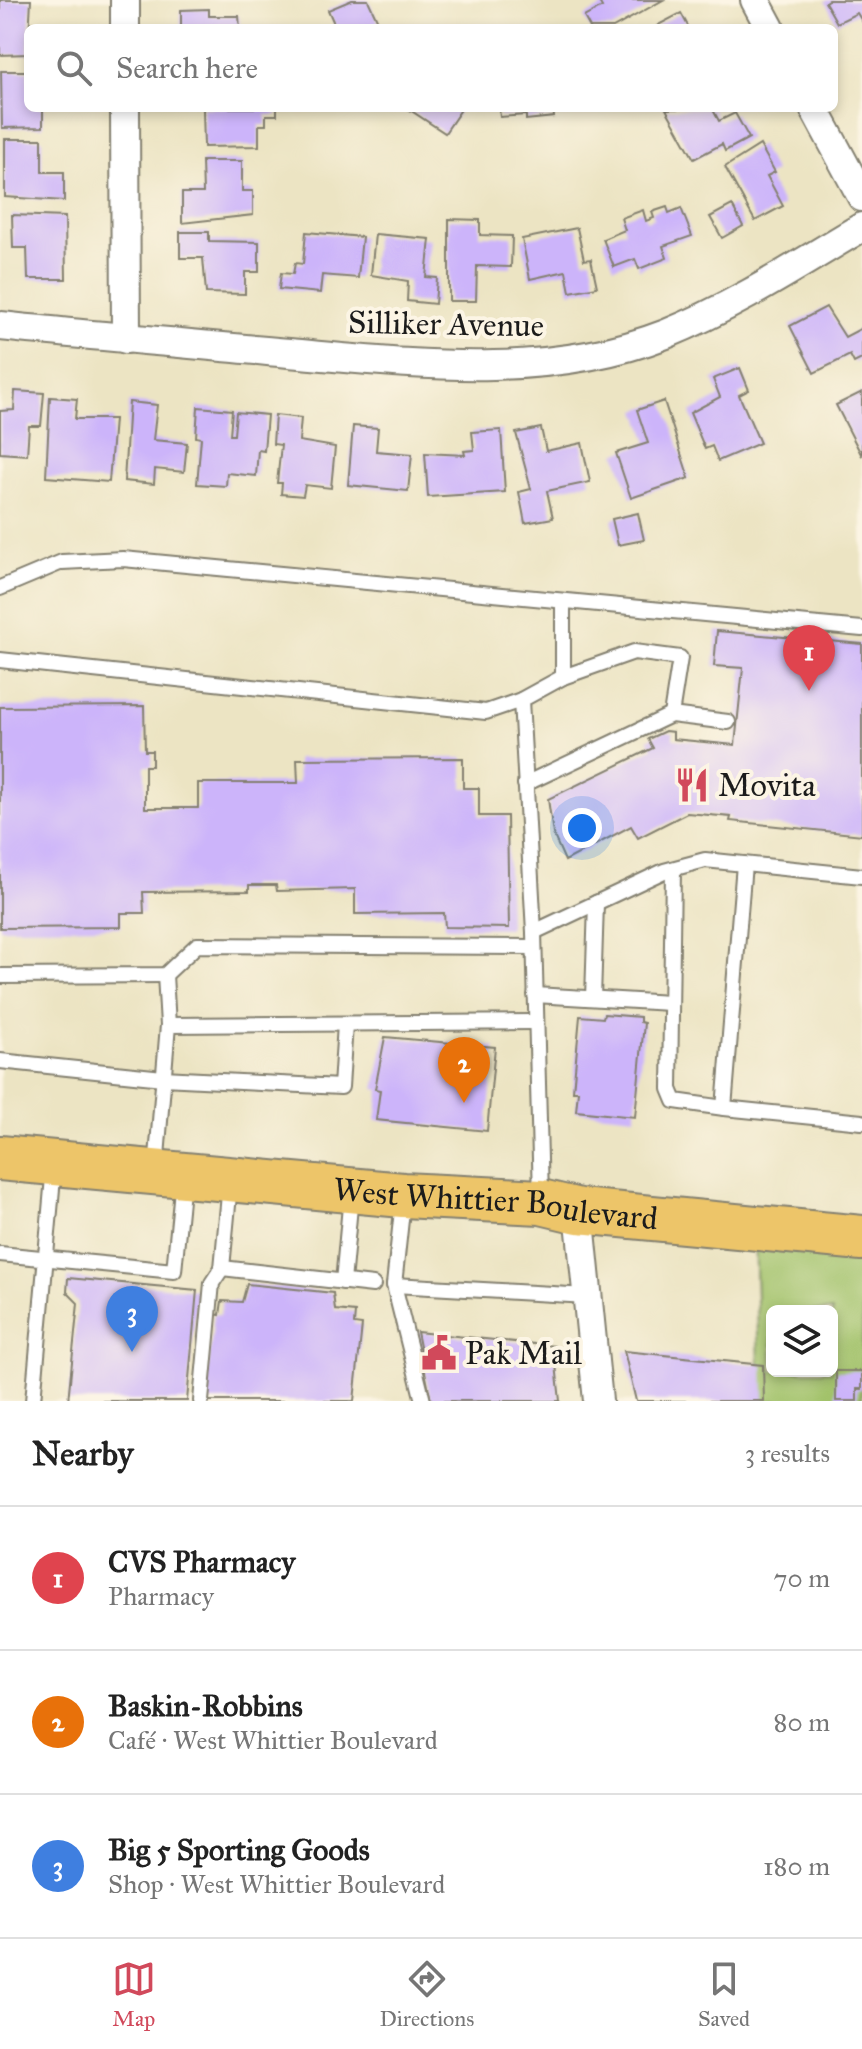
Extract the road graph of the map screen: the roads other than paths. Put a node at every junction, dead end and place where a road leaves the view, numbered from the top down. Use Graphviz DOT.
graph roads {
  1 [pos="125,0"];
  2 [pos="755,0"];
  3 [pos="125,24"];
  4 [pos="768,24"];
  5 [pos="125,112"];
  6 [pos="816,112"];
  7 [pos="862,197"];
  8 [pos="862,227"];
  9 [pos="0,326"];
  10 [pos="126,339"];
  11 [pos="0,588"];
  12 [pos="563,602"];
  13 [pos="862,629"];
  14 [pos="0,660"];
  15 [pos="563,677"];
  16 [pos="521,700"];
  17 [pos="671,715"];
  18 [pos="728,722"];
  19 [pos="525,784"];
  20 [pos="744,864"];
  21 [pos="673,869"];
  22 [pos="862,876"];
  23 [pos="596,903"];
  24 [pos="534,940"];
  25 [pos="165,975"];
  26 [pos="0,976"];
  27 [pos="535,995"];
  28 [pos="593,998"];
  29 [pos="670,1003"];
  30 [pos="535,1022"];
  31 [pos="345,1024"];
  32 [pos="168,1025"];
  33 [pos="0,1061"];
  34 [pos="163,1078"];
  35 [pos="724,1108"];
  36 [pos="862,1122"];
  37 [pos="29,1161"];
  38 [pos="156,1172"];
  39 [pos="230,1179"];
  40 [pos="352,1190"];
  41 [pos="403,1195"];
  42 [pos="560,1206"];
  43 [pos="862,1238"];
  44 [pos="0,1254"];
  45 [pos="46,1257"];
  46 [pos="222,1268"];
  47 [pos="343,1282"];
  48 [pos="373,1285"];
  49 [pos="394,1285"];
  50 [pos="588,1296"];
  51 [pos="33,1401"];
  52 [pos="201,1401"];
  53 [pos="423,1401"];
  54 [pos="598,1401"];
  1 -- 3 [label="street"];
  2 -- 4 [label="street"];
  5 -- 10 [label="street"];
  6 -- 7 [label="street"];
  8 -- 10 [label="street, Silliker Avenue"];
  9 -- 10 [label="street, Silliker Avenue"];
  11 -- 12 [label="lane"];
  12 -- 13 [label="lane"];
  12 -- 15 [label="lane"];
  14 -- 16 [label="lane"];
  15 -- 16 [label="lane"];
  15 -- 17 [label="lane"];
  16 -- 19 [label="lane"];
  17 -- 18 [label="lane"];
  17 -- 19 [label="lane"];
  19 -- 24 [label="lane"];
  20 -- 21 [label="lane"];
  20 -- 22 [label="lane"];
  20 -- 35 [label="lane"];
  21 -- 23 [label="lane"];
  21 -- 29 [label="lane"];
  23 -- 24 [label="lane"];
  23 -- 28 [label="lane"];
  24 -- 25 [label="lane"];
  24 -- 27 [label="lane"];
  25 -- 26 [label="lane"];
  25 -- 32 [label="lane"];
  27 -- 28 [label="lane"];
  27 -- 30 [label="lane"];
  28 -- 29 [label="lane"];
  29 -- 35 [label="lane"];
  30 -- 31 [label="lane"];
  30 -- 42 [label="lane"];
  31 -- 32 [label="lane"];
  31 -- 34 [label="lane"];
  32 -- 34 [label="lane"];
  33 -- 34 [label="lane"];
  34 -- 38 [label="lane"];
  35 -- 36 [label="lane"];
  37 -- 38 [label="main road, West Whittier Boulevard"];
  37 -- 45 [label="lane"];
  38 -- 39 [label="main road, West Whittier Boulevard"];
  38 -- 45 [label="lane"];
  39 -- 40 [label="main road, West Whittier Boulevard"];
  39 -- 46 [label="lane"];
  40 -- 41 [label="main road, West Whittier Boulevard"];
  40 -- 47 [label="lane"];
  41 -- 42 [label="main road, West Whittier Boulevard"];
  41 -- 49 [label="lane"];
  42 -- 43 [label="main road, West Whittier Boulevard"];
  42 -- 50 [label="street"];
  44 -- 45 [label="lane"];
  45 -- 51 [label="lane"];
  46 -- 47 [label="lane"];
  46 -- 52 [label="lane"];
  47 -- 48 [label="lane"];
  49 -- 50 [label="lane"];
  49 -- 53 [label="lane"];
  50 -- 54 [label="street"];
}
